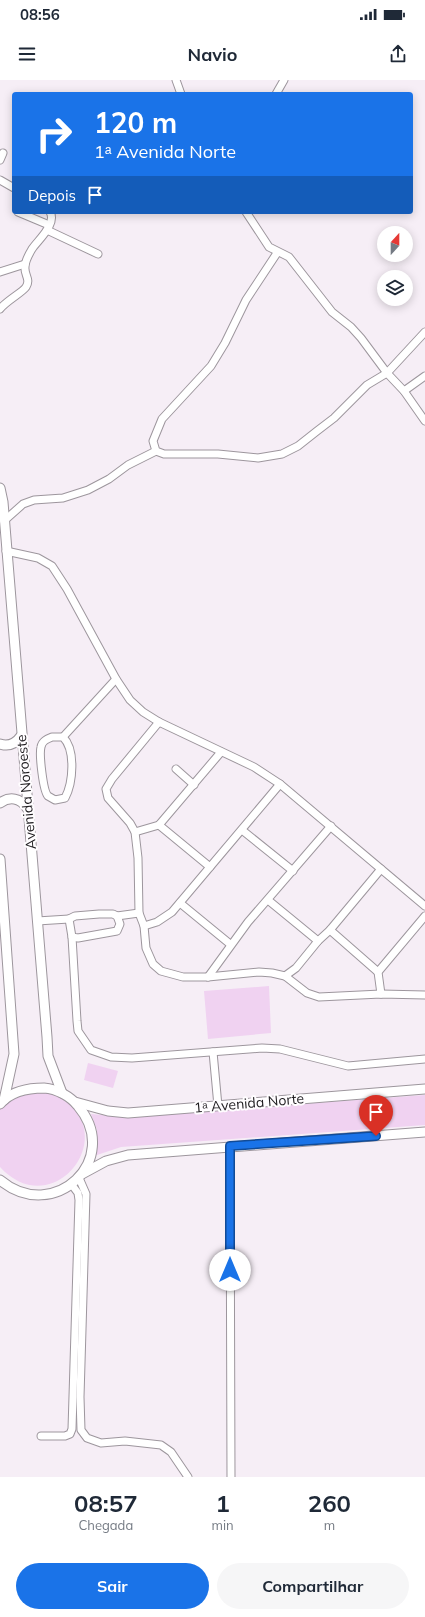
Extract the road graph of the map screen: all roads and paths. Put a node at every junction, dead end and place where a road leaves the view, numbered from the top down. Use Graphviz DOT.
graph roads {
  1 [pos="176,80"];
  2 [pos="284,80"];
  3 [pos="180,92"];
  4 [pos="277,92"];
  5 [pos="3,153"];
  6 [pos="0,160"];
  7 [pos="0,180"];
  8 [pos="12,187"];
  9 [pos="22,214"];
  10 [pos="51,214"];
  11 [pos="247,214"];
  12 [pos="48,228"];
  13 [pos="277,253"];
  14 [pos="98,254"];
  15 [pos="25,264"];
  16 [pos="0,272"];
  17 [pos="0,309"];
  18 [pos="425,332"];
  19 [pos="387,373"];
  20 [pos="425,376"];
  21 [pos="404,391"];
  22 [pos="425,421"];
  23 [pos="156,451"];
  24 [pos="0,488"];
  25 [pos="4,521"];
  26 [pos="4,544"];
  27 [pos="116,679"];
  28 [pos="159,722"];
  29 [pos="22,736"];
  30 [pos="63,738"];
  31 [pos="0,744"];
  32 [pos="221,752"];
  33 [pos="176,769"];
  34 [pos="280,784"];
  35 [pos="194,785"];
  36 [pos="0,803"];
  37 [pos="27,808"];
  38 [pos="159,825"];
  39 [pos="331,826"];
  40 [pos="242,830"];
  41 [pos="135,832"];
  42 [pos="0,859"];
  43 [pos="210,867"];
  44 [pos="381,869"];
  45 [pos="293,871"];
  46 [pos="268,900"];
  47 [pos="180,903"];
  48 [pos="425,906"];
  49 [pos="140,913"];
  50 [pos="117,916"];
  51 [pos="425,916"];
  52 [pos="69,919"];
  53 [pos="37,920"];
  54 [pos="144,926"];
  55 [pos="330,930"];
  56 [pos="72,937"];
  57 [pos="318,941"];
  58 [pos="230,944"];
  59 [pos="378,972"];
  60 [pos="285,976"];
  61 [pos="208,977"];
  62 [pos="381,994"];
  63 [pos="425,995"];
  64 [pos="213,1052"];
  65 [pos="425,1059"];
  66 [pos="425,1089"];
  67 [pos="62,1093"];
  68 [pos="2,1102"];
  69 [pos="75,1102"];
  70 [pos="218,1106"];
  71 [pos="425,1132"];
  72 [pos="230,1146"];
  73 [pos="78,1179"];
  74 [pos="0,1180"];
  75 [pos="41,1436"];
  76 [pos="188,1477"];
  77 [pos="231,1477"];
  1 -- 3 [label="street"];
  2 -- 4 [label="street"];
  5 -- 6 [label="street"];
  7 -- 8 [label="street"];
  9 -- 12 [label="street"];
  10 -- 12 [label="street"];
  11 -- 13 [label="street"];
  12 -- 14 [label="street"];
  12 -- 15 [label="street"];
  13 -- 19 [label="street"];
  13 -- 23 [label="street"];
  15 -- 16 [label="street"];
  15 -- 17 [label="street"];
  18 -- 19 [label="street"];
  19 -- 21 [label="street"];
  19 -- 23 [label="street"];
  20 -- 21 [label="street"];
  21 -- 22 [label="street"];
  23 -- 25 [label="street"];
  24 -- 25 [label="main road, Avenida Noroeste"];
  25 -- 26 [label="main road, Avenida Noroeste"];
  26 -- 27 [label="street"];
  26 -- 29 [label="main road, Avenida Noroeste"];
  27 -- 28 [label="street"];
  27 -- 30 [label="street"];
  28 -- 32 [label="street"];
  28 -- 41 [label="street"];
  29 -- 31 [label="main road"];
  29 -- 37 [label="main road, Avenida Noroeste"];
  30 -- 30 [label="street"];
  32 -- 34 [label="street"];
  32 -- 35 [label="street"];
  33 -- 35 [label="street"];
  34 -- 39 [label="street"];
  34 -- 40 [label="street"];
  35 -- 38 [label="street"];
  36 -- 37 [label="main road"];
  37 -- 53 [label="main road, Avenida Noroeste"];
  38 -- 41 [label="street"];
  38 -- 43 [label="street"];
  39 -- 44 [label="street"];
  39 -- 45 [label="street"];
  40 -- 43 [label="street"];
  40 -- 45 [label="street"];
  41 -- 49 [label="street"];
  42 -- 68 [label="main road"];
  43 -- 47 [label="street"];
  44 -- 48 [label="street"];
  44 -- 55 [label="street"];
  45 -- 46 [label="street"];
  46 -- 57 [label="street"];
  46 -- 58 [label="street"];
  47 -- 54 [label="street"];
  47 -- 58 [label="street"];
  49 -- 50 [label="street"];
  49 -- 54 [label="street"];
  50 -- 52 [label="street"];
  50 -- 56 [label="street"];
  51 -- 59 [label="street"];
  52 -- 53 [label="street"];
  52 -- 56 [label="street"];
  53 -- 67 [label="main road, Avenida Noroeste"];
  54 -- 61 [label="street"];
  55 -- 57 [label="street"];
  55 -- 59 [label="street"];
  56 -- 64 [label="street"];
  57 -- 60 [label="street"];
  58 -- 61 [label="street"];
  59 -- 62 [label="street"];
  60 -- 61 [label="street"];
  60 -- 62 [label="street"];
  62 -- 63 [label="street"];
  64 -- 65 [label="street"];
  64 -- 70 [label="street"];
  66 -- 70 [label="main road, 1ᵃ Avenida Norte"];
  67 -- 68 [label="main road"];
  67 -- 69 [label="main road"];
  69 -- 70 [label="main road, 1ᵃ Avenida Norte"];
  69 -- 73 [label="main road"];
  71 -- 72 [label="main road"];
  72 -- 73 [label="main road"];
  72 -- 77 [label="street"];
  73 -- 74 [label="main road"];
  73 -- 75 [label="street"];
  73 -- 76 [label="street"];
}
